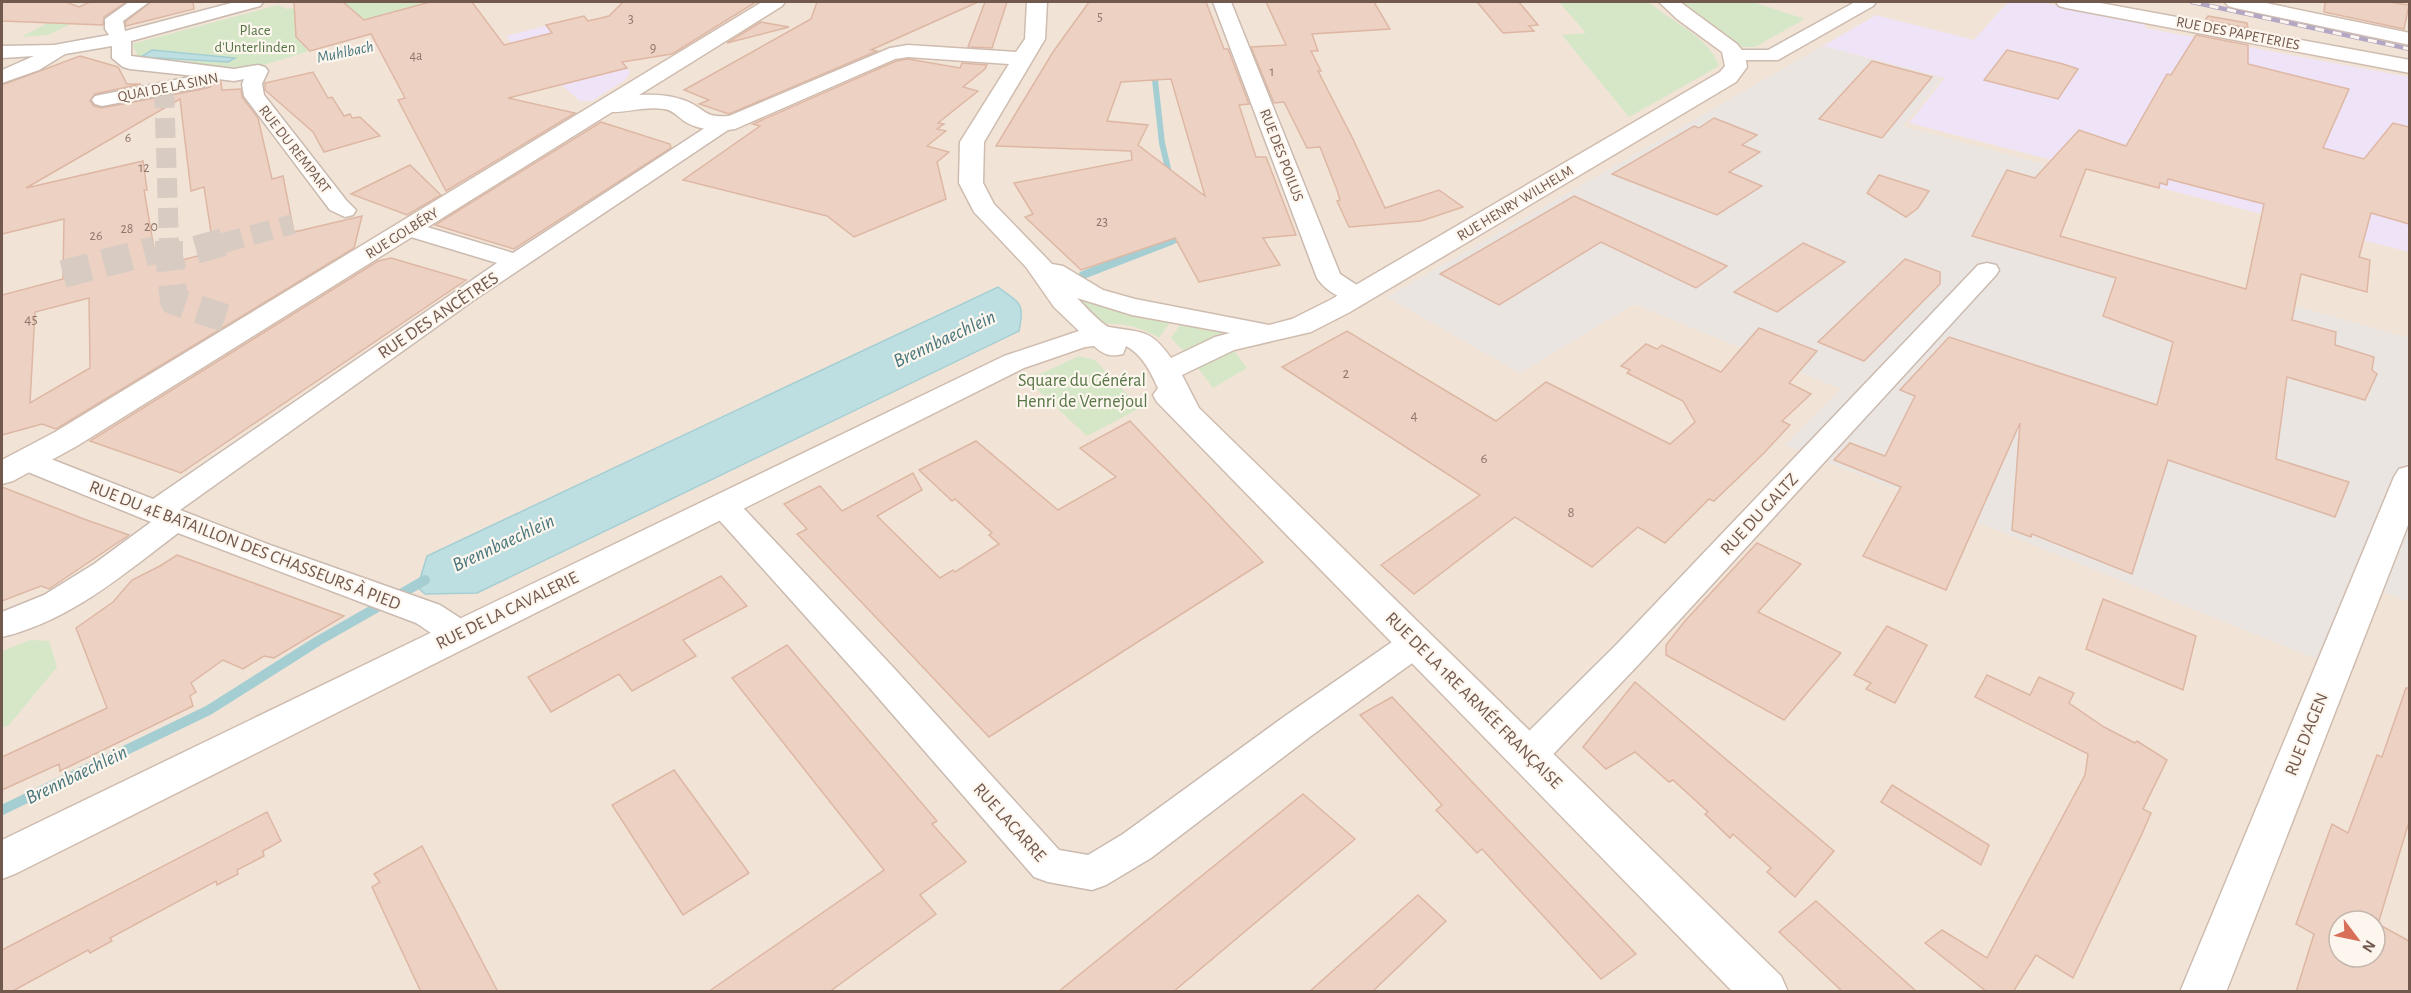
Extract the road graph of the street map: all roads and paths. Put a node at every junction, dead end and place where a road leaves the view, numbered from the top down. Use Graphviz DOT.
graph roads {
  1 [pos="140,2"];
  2 [pos="254,2"];
  3 [pos="775,2"];
  4 [pos="1037,2"];
  5 [pos="1222,2"];
  6 [pos="1669,2"];
  7 [pos="1867,2"];
  8 [pos="2066,2"];
  9 [pos="2235,2"];
  10 [pos="122,37"];
  11 [pos="2409,39"];
  12 [pos="60,49"];
  13 [pos="2,52"];
  14 [pos="1734,54"];
  15 [pos="1024,59"];
  16 [pos="2409,67"];
  17 [pos="2,77"];
  18 [pos="248,77"];
  19 [pos="102,100"];
  20 [pos="605,108"];
  21 [pos="724,124"];
  22 [pos="345,210"];
  23 [pos="409,229"];
  24 [pos="1036,261"];
  25 [pos="518,262"];
  26 [pos="1987,270"];
  27 [pos="1357,296"];
  28 [pos="1064,301"];
  29 [pos="1274,333"];
  30 [pos="1099,336"];
  31 [pos="1014,362"];
  32 [pos="1164,372"];
  33 [pos="1184,409"];
  34 [pos="15,467"];
  35 [pos="2409,477"];
  36 [pos="723,505"];
  37 [pos="165,516"];
  38 [pos="443,624"];
  39 [pos="2,626"];
  40 [pos="1417,642"];
  41 [pos="1528,756"];
  42 [pos="2,860"];
  43 [pos="1765,992"];
  44 [pos="2203,992"];
  1 -- 10 [label="street"];
  2 -- 10 [label="street"];
  3 -- 20 [label="main road, RUE GOLBÉRY"];
  4 -- 15 [label="main road"];
  5 -- 27 [label="street, RUE DES POILUS"];
  6 -- 14 [label="main road"];
  7 -- 14 [label="street"];
  8 -- 16 [label="main road, RUE DES PAPETERIES"];
  9 -- 11 [label="main road"];
  10 -- 12 [label="street"];
  10 -- 18 [label="street, QUAI DE LA SINN"];
  12 -- 13 [label="street"];
  12 -- 17 [label="street"];
  14 -- 27 [label="main road, RUE HENRY WILHELM"];
  15 -- 21 [label="main road"];
  15 -- 24 [label="main road"];
  18 -- 19 [label="street, QUAI DE LA SINN"];
  18 -- 22 [label="street, RUE DU REMPART"];
  20 -- 21 [label="main road"];
  20 -- 23 [label="main road, RUE GOLBÉRY"];
  21 -- 25 [label="street, RUE DES ANCÊTRES"];
  23 -- 25 [label="street"];
  23 -- 34 [label="main road, RUE GOLBÉRY"];
  24 -- 28 [label="main road"];
  24 -- 29 [label="main road, RUE HENRY WILHELM"];
  25 -- 37 [label="street, RUE DES ANCÊTRES"];
  26 -- 41 [label="street, RUE DU GALTZ"];
  27 -- 29 [label="main road, RUE HENRY WILHELM"];
  28 -- 30 [label="main road"];
  28 -- 31 [label="main road, RUE DE LA CAVALERIE"];
  29 -- 32 [label="main road, RUE HENRY WILHELM"];
  30 -- 31 [label="main road, RUE DE LA CAVALERIE"];
  30 -- 32 [label="main road"];
  30 -- 33 [label="main road"];
  31 -- 36 [label="main road, RUE DE LA CAVALERIE"];
  32 -- 33 [label="main road"];
  33 -- 40 [label="main road, RUE DE LA 1RE ARMÉE FRANÇAISE"];
  34 -- 37 [label="street, RUE DU 4E BATAILLON DES CHASSEURS À PIED"];
  35 -- 44 [label="main road, RUE D'AGEN"];
  36 -- 38 [label="main road, RUE DE LA CAVALERIE"];
  36 -- 40 [label="street, RUE LACARRE"];
  37 -- 38 [label="street, RUE DU 4E BATAILLON DES CHASSEURS À PIED"];
  37 -- 39 [label="street, RUE DES ANCÊTRES"];
  38 -- 42 [label="main road, RUE DE LA CAVALERIE"];
  40 -- 41 [label="main road, RUE DE LA 1RE ARMÉE FRANÇAISE"];
  41 -- 43 [label="main road, RUE DE LA 1RE ARMÉE FRANÇAISE"];
}
